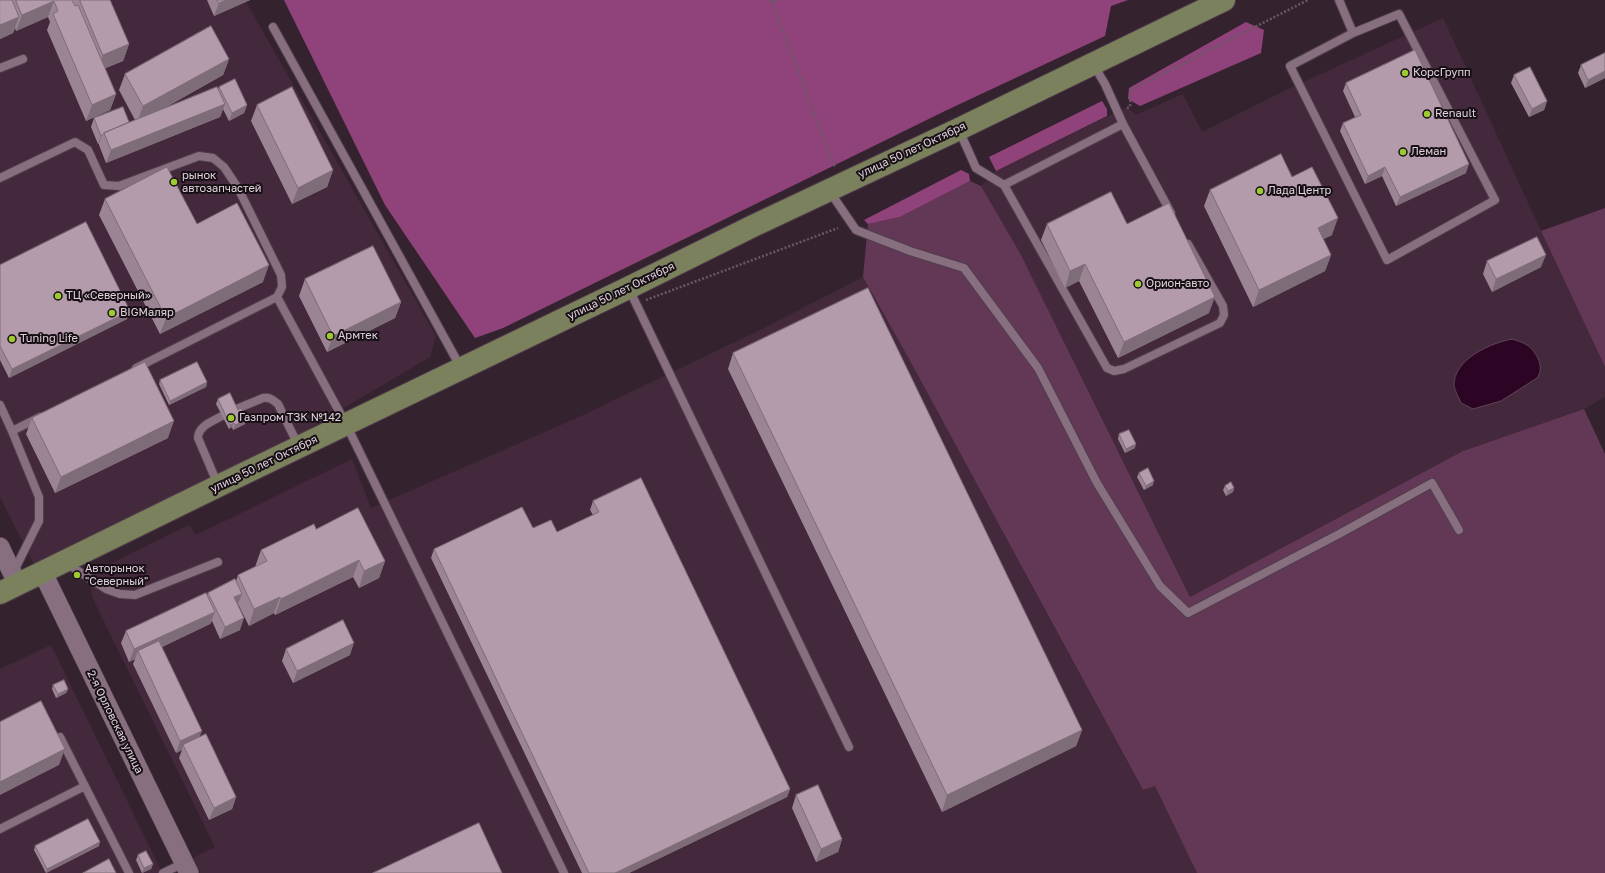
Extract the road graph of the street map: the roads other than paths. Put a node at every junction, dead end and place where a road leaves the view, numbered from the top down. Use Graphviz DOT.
graph roads {
  1 [pos="1224,0"];
  2 [pos="1339,0"];
  3 [pos="273,27"];
  4 [pos="1353,33"];
  5 [pos="23,59"];
  6 [pos="1093,63"];
  7 [pos="0,68"];
  8 [pos="1123,124"];
  9 [pos="962,137"];
  10 [pos="0,178"];
  11 [pos="1004,185"];
  12 [pos="835,186"];
  13 [pos="1175,220"];
  14 [pos="1183,234"];
  15 [pos="628,288"];
  16 [pos="277,297"];
  17 [pos="461,368"];
  18 [pos="131,371"];
  19 [pos="0,405"];
  20 [pos="234,410"];
  21 [pos="47,413"];
  22 [pos="222,416"];
  23 [pos="346,424"];
  24 [pos="12,431"];
  25 [pos="299,447"];
  26 [pos="218,486"];
  27 [pos="1459,530"];
  28 [pos="0,547"];
  29 [pos="64,561"];
  30 [pos="218,562"];
  31 [pos="42,572"];
  32 [pos="10,584"];
  33 [pos="60,737"];
  34 [pos="849,747"];
  35 [pos="85,786"];
  36 [pos="0,830"];
  37 [pos="186,868"];
  38 [pos="129,873"];
  39 [pos="164,873"];
  40 [pos="564,873"];
  1 -- 6 [label="main road, улица 50 лет Октября"];
  2 -- 4 [label="lane"];
  3 -- 17 [label="lane"];
  4 -- 4 [label="lane"];
  5 -- 7 [label="lane"];
  6 -- 8 [label="lane"];
  6 -- 9 [label="main road, улица 50 лет Октября"];
  8 -- 11 [label="lane"];
  8 -- 13 [label="lane"];
  9 -- 11 [label="lane"];
  9 -- 12 [label="main road, улица 50 лет Октября"];
  10 -- 16 [label="lane"];
  11 -- 14 [label="lane"];
  12 -- 15 [label="main road, улица 50 лет Октября"];
  12 -- 27 [label="lane"];
  15 -- 17 [label="main road, улица 50 лет Октября"];
  15 -- 34 [label="lane"];
  16 -- 18 [label="lane"];
  16 -- 23 [label="lane"];
  17 -- 23 [label="main road, улица 50 лет Октября"];
  19 -- 24 [label="lane"];
  20 -- 25 [label="lane"];
  21 -- 24 [label="lane"];
  22 -- 26 [label="lane"];
  23 -- 25 [label="main road, улица 50 лет Октября"];
  23 -- 40 [label="lane"];
  24 -- 32 [label="lane"];
  25 -- 26 [label="main road, улица 50 лет Октября"];
  26 -- 29 [label="main road, улица 50 лет Октября"];
  28 -- 32 [label="street"];
  29 -- 30 [label="lane"];
  29 -- 31 [label="main road, улица 50 лет Октября"];
  31 -- 32 [label="main road, улица 50 лет Октября"];
  31 -- 37 [label="street, 2-я Орловская улица"];
  33 -- 35 [label="lane"];
  35 -- 36 [label="lane"];
  35 -- 38 [label="lane"];
  37 -- 39 [label="lane"];
}
